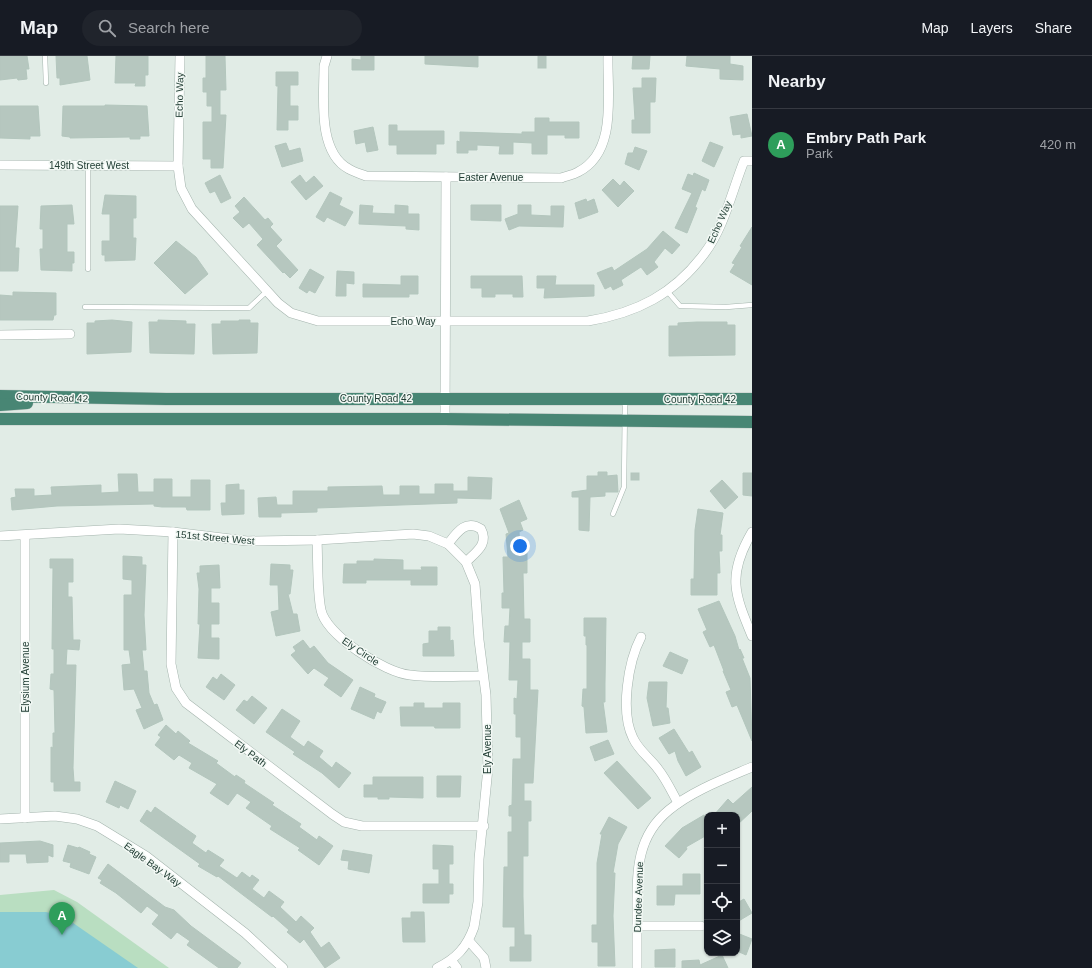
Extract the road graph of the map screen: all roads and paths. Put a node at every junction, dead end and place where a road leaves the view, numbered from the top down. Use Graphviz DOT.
graph roads {
  1 [pos="45,56"];
  2 [pos="180,56"];
  3 [pos="327,56"];
  4 [pos="608,56"];
  5 [pos="46,83"];
  6 [pos="752,161"];
  7 [pos="0,165"];
  8 [pos="88,165"];
  9 [pos="178,166"];
  10 [pos="446,177"];
  11 [pos="88,269"];
  12 [pos="666,290"];
  13 [pos="267,291"];
  14 [pos="752,305"];
  15 [pos="85,307"];
  16 [pos="446,321"];
  17 [pos="70,334"];
  18 [pos="0,335"];
  19 [pos="0,396"];
  20 [pos="60,398"];
  21 [pos="445,398"];
  22 [pos="625,398"];
  23 [pos="752,399"];
  24 [pos="0,405"];
  25 [pos="0,419"];
  26 [pos="445,419"];
  27 [pos="624,421"];
  28 [pos="752,422"];
  29 [pos="613,514"];
  30 [pos="173,532"];
  31 [pos="752,532"];
  32 [pos="0,536"];
  33 [pos="24,536"];
  34 [pos="429,536"];
  35 [pos="317,540"];
  36 [pos="448,544"];
  37 [pos="466,562"];
  38 [pos="752,636"];
  39 [pos="641,637"];
  40 [pos="483,676"];
  41 [pos="752,767"];
  42 [pos="678,803"];
  43 [pos="0,818"];
  44 [pos="25,818"];
  45 [pos="484,826"];
  46 [pos="636,926"];
  47 [pos="701,926"];
  48 [pos="469,941"];
  49 [pos="451,960"];
  50 [pos="283,968"];
  51 [pos="437,968"];
  52 [pos="457,968"];
  53 [pos="486,968"];
  54 [pos="637,968"];
  1 -- 5 [label="lane"];
  2 -- 9 [label="street, Echo Way"];
  3 -- 10 [label="street"];
  4 -- 10 [label="street, Easter Avenue"];
  6 -- 12 [label="street, Echo Way"];
  7 -- 8 [label="street, 149th Street West"];
  8 -- 9 [label="street, 149th Street West"];
  8 -- 11 [label="lane"];
  9 -- 13 [label="street, Echo Way"];
  10 -- 16 [label="street, Easter Avenue"];
  12 -- 14 [label="lane"];
  12 -- 16 [label="street, Echo Way"];
  13 -- 15 [label="lane"];
  13 -- 16 [label="street, Echo Way"];
  16 -- 21 [label="street, Easter Avenue"];
  17 -- 18 [label="street"];
  19 -- 20 [label="highway, County Road 42"];
  20 -- 21 [label="highway, County Road 42"];
  20 -- 24 [label="highway"];
  21 -- 22 [label="highway, County Road 42"];
  21 -- 26 [label="street, Easter Avenue"];
  22 -- 23 [label="highway, County Road 42"];
  22 -- 27 [label="lane"];
  25 -- 26 [label="highway"];
  26 -- 27 [label="highway"];
  27 -- 28 [label="highway"];
  27 -- 29 [label="lane"];
  30 -- 33 [label="street, 151st Street West"];
  30 -- 35 [label="street, 151st Street West"];
  30 -- 45 [label="street, Ely Path"];
  31 -- 38 [label="street"];
  32 -- 33 [label="street, 151st Street West"];
  33 -- 44 [label="street, Elysium Avenue"];
  34 -- 35 [label="street, 151st Street West"];
  34 -- 36 [label="street, Ely Avenue"];
  35 -- 40 [label="street, Ely Circle"];
  36 -- 37 [label="street, Ely Avenue"];
  36 -- 37 [label="street"];
  37 -- 40 [label="street, Ely Avenue"];
  39 -- 42 [label="street"];
  40 -- 45 [label="street, Ely Avenue"];
  41 -- 42 [label="street, Dundee Avenue"];
  42 -- 46 [label="street, Dundee Avenue"];
  43 -- 44 [label="street, Eagle Bay Way"];
  44 -- 50 [label="street, Eagle Bay Way"];
  45 -- 48 [label="street, Ely Avenue"];
  46 -- 47 [label="street"];
  46 -- 54 [label="street, Dundee Avenue"];
  48 -- 49 [label="street, Ely Avenue"];
  48 -- 53 [label="street"];
  49 -- 51 [label="street, Ely Avenue"];
  49 -- 52 [label="street"];
}
